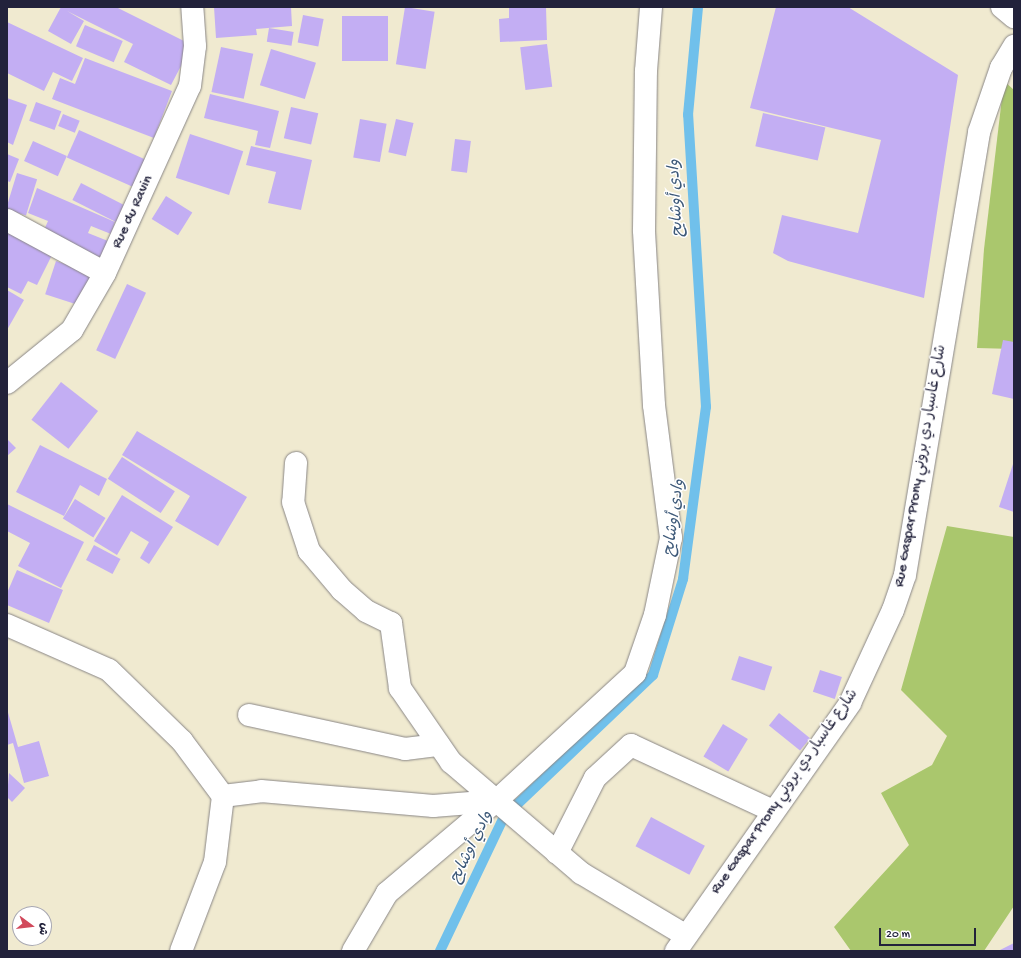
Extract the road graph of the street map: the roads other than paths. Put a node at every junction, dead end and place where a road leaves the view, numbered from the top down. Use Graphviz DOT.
graph roads {
  1 [pos="192,7"];
  2 [pos="651,7"];
  3 [pos="1002,7"];
  4 [pos="1014,17"];
  5 [pos="1014,46"];
  6 [pos="7,220"];
  7 [pos="105,273"];
  8 [pos="7,383"];
  9 [pos="296,463"];
  10 [pos="7,625"];
  11 [pos="249,715"];
  12 [pos="439,745"];
  13 [pos="223,796"];
  14 [pos="496,801"];
  15 [pos="773,811"];
  16 [pos="557,853"];
  17 [pos="680,943"];
  18 [pos="181,951"];
  19 [pos="353,951"];
  1 -- 7 [label="main road, Rue du Ravin"];
  2 -- 14 [label="main road"];
  3 -- 4 [label="main road"];
  5 -- 15 [label="main road, Rue Gaspar Prony شارع غاسبار دي بروني"];
  6 -- 7 [label="main road"];
  7 -- 8 [label="main road, Rue du Ravin"];
  9 -- 12 [label="main road"];
  10 -- 13 [label="main road"];
  11 -- 12 [label="main road"];
  12 -- 14 [label="main road"];
  13 -- 14 [label="main road"];
  13 -- 18 [label="main road"];
  14 -- 16 [label="main road"];
  14 -- 19 [label="main road"];
  15 -- 16 [label="main road"];
  15 -- 17 [label="main road, Rue Gaspar Prony شارع غاسبار دي بروني"];
  16 -- 17 [label="main road"];
}
